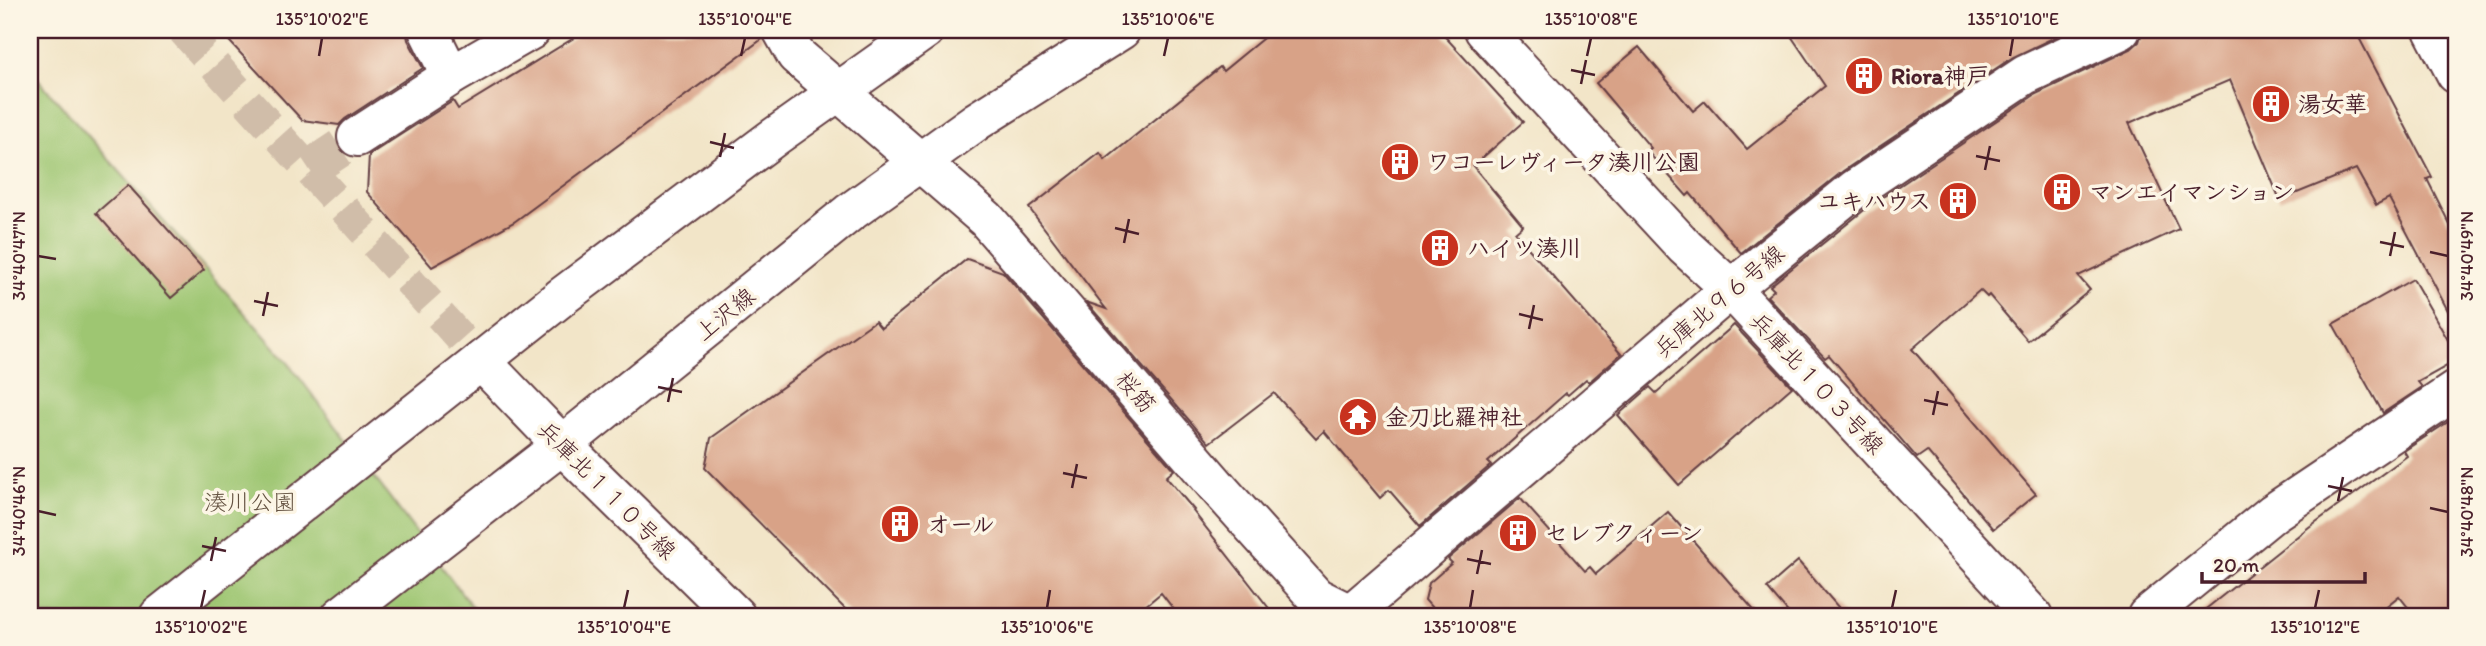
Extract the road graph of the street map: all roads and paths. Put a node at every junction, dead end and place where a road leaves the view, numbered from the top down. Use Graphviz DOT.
graph roads {
  1 [pos="428,30"];
  2 [pos="531,30"];
  3 [pos="782,30"];
  4 [pos="925,30"];
  5 [pos="1122,30"];
  6 [pos="1484,30"];
  7 [pos="2121,30"];
  8 [pos="2433,30"];
  9 [pos="2456,74"];
  10 [pos="451,76"];
  11 [pos="838,92"];
  12 [pos="358,136"];
  13 [pos="920,162"];
  14 [pos="1731,289"];
  15 [pos="481,361"];
  16 [pos="2456,390"];
  17 [pos="562,445"];
  18 [pos="1351,615"];
  19 [pos="159,616"];
  20 [pos="341,616"];
  21 [pos="736,616"];
  22 [pos="2033,616"];
  23 [pos="2147,616"];
  1 -- 10 [label="street"];
  2 -- 10 [label="street"];
  3 -- 11 [label="street, 桜筋"];
  4 -- 11 [label="street"];
  5 -- 13 [label="street, 上沢線"];
  6 -- 14 [label="street, 兵庫北１０３号線"];
  7 -- 14 [label="street, 兵庫北９６号線"];
  8 -- 9 [label="street"];
  10 -- 12 [label="street"];
  11 -- 13 [label="street, 桜筋"];
  11 -- 15 [label="street"];
  13 -- 17 [label="street, 上沢線"];
  13 -- 18 [label="street, 桜筋"];
  14 -- 18 [label="street, 兵庫北９６号線"];
  14 -- 22 [label="street, 兵庫北１０３号線"];
  15 -- 17 [label="street, 兵庫北１１０号線"];
  15 -- 19 [label="street"];
  16 -- 23 [label="street"];
  17 -- 20 [label="street, 上沢線"];
  17 -- 21 [label="street, 兵庫北１１０号線"];
}
